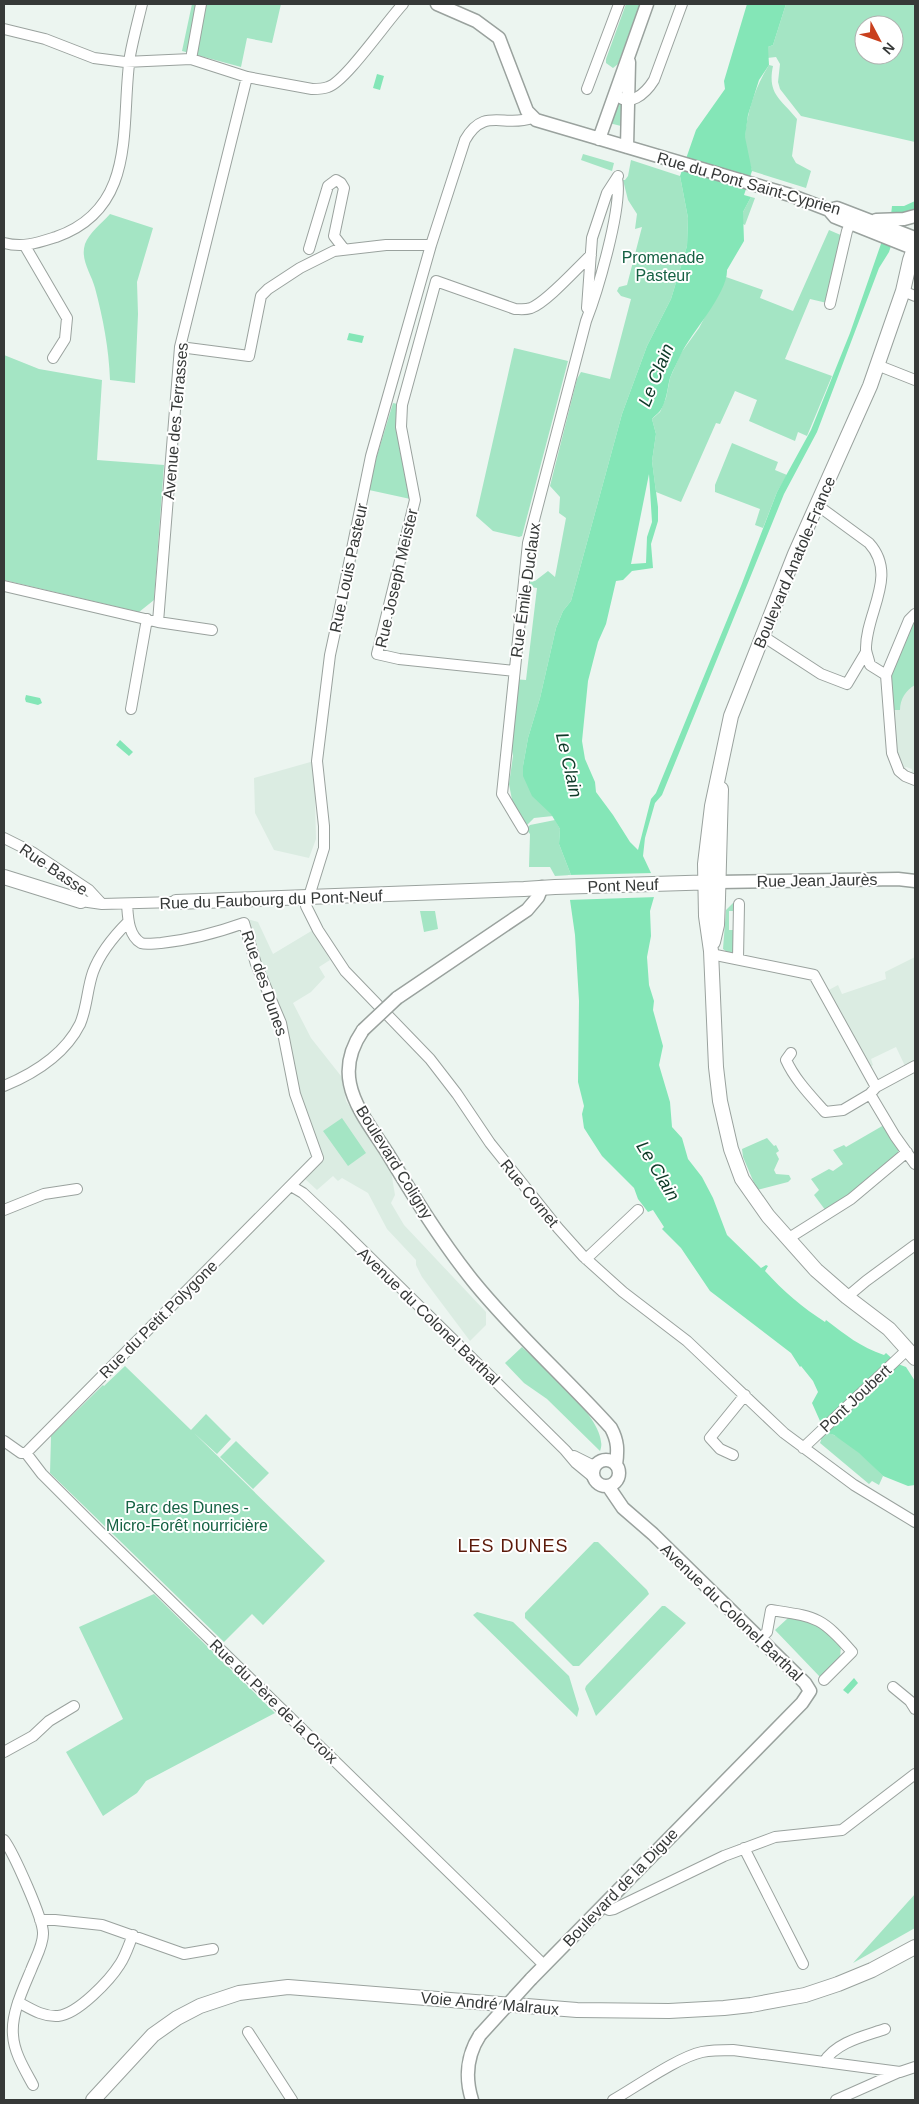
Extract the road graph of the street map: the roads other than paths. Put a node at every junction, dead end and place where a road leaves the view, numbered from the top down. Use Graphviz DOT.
graph roads {
  1 [pos="142,4"];
  2 [pos="200,4"];
  3 [pos="403,4"];
  4 [pos="437,4"];
  5 [pos="619,4"];
  6 [pos="647,4"];
  7 [pos="682,4"];
  8 [pos="4,28"];
  9 [pos="629,52"];
  10 [pos="191,59"];
  11 [pos="130,62"];
  12 [pos="247,77"];
  13 [pos="587,89"];
  14 [pos="615,94"];
  15 [pos="628,100"];
  16 [pos="532,118"];
  17 [pos="599,139"];
  18 [pos="627,147"];
  19 [pos="915,216"];
  20 [pos="852,219"];
  21 [pos="868,225"];
  22 [pos="4,242"];
  23 [pos="910,243"];
  24 [pos="432,245"];
  25 [pos="25,246"];
  26 [pos="309,249"];
  27 [pos="339,250"];
  28 [pos="591,254"];
  29 [pos="915,270"];
  30 [pos="909,294"];
  31 [pos="830,304"];
  32 [pos="586,322"];
  33 [pos="180,347"];
  34 [pos="53,358"];
  35 [pos="877,365"];
  36 [pos="915,380"];
  37 [pos="817,505"];
  38 [pos="4,586"];
  39 [pos="915,614"];
  40 [pos="147,619"];
  41 [pos="158,622"];
  42 [pos="212,630"];
  43 [pos="761,635"];
  44 [pos="866,652"];
  45 [pos="514,671"];
  46 [pos="886,675"];
  47 [pos="131,709"];
  48 [pos="915,780"];
  49 [pos="523,829"];
  50 [pos="4,838"];
  51 [pos="4,877"];
  52 [pos="915,881"];
  53 [pos="712,882"];
  54 [pos="548,887"];
  55 [pos="524,890"];
  56 [pos="308,897"];
  57 [pos="81,901"];
  58 [pos="176,902"];
  59 [pos="102,904"];
  60 [pos="127,904"];
  61 [pos="739,904"];
  62 [pos="128,922"];
  63 [pos="509,922"];
  64 [pos="711,952"];
  65 [pos="738,959"];
  66 [pos="791,1053"];
  67 [pos="915,1066"];
  68 [pos="4,1086"];
  69 [pos="873,1091"];
  70 [pos="907,1152"];
  71 [pos="915,1164"];
  72 [pos="290,1186"];
  73 [pos="77,1188"];
  74 [pos="4,1210"];
  75 [pos="638,1210"];
  76 [pos="788,1238"];
  77 [pos="915,1244"];
  78 [pos="586,1259"];
  79 [pos="847,1297"];
  80 [pos="912,1353"];
  81 [pos="745,1395"];
  82 [pos="4,1441"];
  83 [pos="802,1448"];
  84 [pos="26,1453"];
  85 [pos="733,1455"];
  86 [pos="603,1466"];
  87 [pos="612,1484"];
  88 [pos="915,1522"];
  89 [pos="760,1639"];
  90 [pos="824,1680"];
  91 [pos="893,1687"];
  92 [pos="810,1691"];
  93 [pos="74,1706"];
  94 [pos="915,1709"];
  95 [pos="4,1752"];
  96 [pos="915,1774"];
  97 [pos="4,1840"];
  98 [pos="744,1848"];
  99 [pos="602,1906"];
  100 [pos="40,1920"];
  101 [pos="133,1935"];
  102 [pos="915,1947"];
  103 [pos="213,1949"];
  104 [pos="915,1956"];
  105 [pos="803,1964"];
  106 [pos="544,1965"];
  107 [pos="18,2002"];
  108 [pos="885,2029"];
  109 [pos="248,2032"];
  110 [pos="824,2062"];
  111 [pos="915,2067"];
  112 [pos="900,2072"];
  113 [pos="33,2085"];
  114 [pos="96,2099"];
  115 [pos="292,2100"];
  116 [pos="472,2100"];
  117 [pos="613,2100"];
  118 [pos="836,2100"];
  1 -- 11 [label="street"];
  2 -- 10 [label="street"];
  3 -- 12 [label="street"];
  4 -- 16 [label="street"];
  5 -- 13 [label="street"];
  6 -- 9 [label="street"];
  7 -- 15 [label="street"];
  8 -- 11 [label="street"];
  9 -- 14 [label="street"];
  9 -- 15 [label="street"];
  10 -- 11 [label="street"];
  10 -- 12 [label="street"];
  11 -- 25 [label="street"];
  12 -- 33 [label="street, Avenue des Terrasses"];
  14 -- 15 [label="street"];
  14 -- 17 [label="street"];
  15 -- 18 [label="street"];
  16 -- 17 [label="street, Rue du Pont Saint-Cyprien"];
  16 -- 24 [label="street, Rue Louis Pasteur"];
  17 -- 18 [label="street, Rue du Pont Saint-Cyprien"];
  18 -- 20 [label="street, Rue du Pont Saint-Cyprien"];
  19 -- 21 [label="street"];
  20 -- 21 [label="street, Rue du Pont Saint-Cyprien"];
  20 -- 31 [label="street"];
  21 -- 23 [label="street, Rue du Pont Saint-Cyprien"];
  22 -- 25 [label="street"];
  23 -- 30 [label="main road, Boulevard Anatole-France"];
  24 -- 27 [label="street"];
  24 -- 56 [label="street, Rue Louis Pasteur"];
  25 -- 34 [label="street"];
  26 -- 27 [label="street"];
  27 -- 33 [label="street"];
  28 -- 32 [label="street, Rue Émile Duclaux"];
  28 -- 32 [label="street, Rue Émile Duclaux"];
  28 -- 45 [label="street, Rue Joseph Meister"];
  29 -- 30 [label="main road, Boulevard Anatole-France"];
  30 -- 35 [label="main road, Boulevard Anatole-France"];
  32 -- 45 [label="street, Rue Émile Duclaux"];
  33 -- 41 [label="street, Avenue des Terrasses"];
  35 -- 36 [label="street"];
  35 -- 37 [label="main road, Boulevard Anatole-France"];
  37 -- 43 [label="main road, Boulevard Anatole-France"];
  37 -- 44 [label="street"];
  38 -- 40 [label="street"];
  39 -- 46 [label="street"];
  40 -- 41 [label="street"];
  40 -- 47 [label="street"];
  41 -- 42 [label="street"];
  43 -- 44 [label="street"];
  43 -- 53 [label="main road, Boulevard Anatole-France"];
  44 -- 46 [label="street"];
  45 -- 49 [label="street, Rue Émile Duclaux"];
  46 -- 48 [label="street"];
  50 -- 59 [label="street, Rue Basse"];
  51 -- 57 [label="main road, Rue du Faubourg du Pont-Neuf"];
  52 -- 53 [label="street, Rue Jean Jaurès"];
  53 -- 54 [label="main road, Pont Neuf"];
  53 -- 64 [label="main road, Boulevard Anatole-France"];
  54 -- 55 [label="main road, Rue du Faubourg du Pont-Neuf"];
  54 -- 63 [label="street, Boulevard Coligny"];
  55 -- 56 [label="main road, Rue du Faubourg du Pont-Neuf"];
  55 -- 63 [label="street, Boulevard Coligny"];
  56 -- 58 [label="main road, Rue du Faubourg du Pont-Neuf"];
  56 -- 78 [label="street, Rue Cornet"];
  57 -- 59 [label="street, Rue du Faubourg du Pont-Neuf"];
  58 -- 60 [label="street, Rue du Faubourg du Pont-Neuf"];
  59 -- 60 [label="street, Rue du Faubourg du Pont-Neuf"];
  60 -- 62 [label="street"];
  61 -- 65 [label="street"];
  62 -- 68 [label="street"];
  62 -- 72 [label="street, Rue des Dunes"];
  63 -- 86 [label="street, Boulevard Coligny, bridge"];
  64 -- 65 [label="street"];
  64 -- 76 [label="main road, Boulevard Anatole-France"];
  65 -- 69 [label="street"];
  66 -- 69 [label="street"];
  67 -- 69 [label="street"];
  69 -- 70 [label="street"];
  70 -- 71 [label="street"];
  70 -- 76 [label="street"];
  72 -- 84 [label="street, Rue du Petit Polygone"];
  72 -- 86 [label="street, Avenue du Colonel Barthal"];
  73 -- 74 [label="street"];
  75 -- 78 [label="street"];
  76 -- 79 [label="main road, Boulevard Anatole-France"];
  77 -- 79 [label="street"];
  78 -- 81 [label="street, Rue Cornet"];
  79 -- 80 [label="main road, Boulevard Anatole-France"];
  80 -- 83 [label="street, Pont Joubert"];
  81 -- 83 [label="street, Rue Cornet"];
  81 -- 85 [label="street"];
  82 -- 84 [label="street, Rue du Père de la Croix"];
  83 -- 88 [label="street, Rue Cornet"];
  84 -- 106 [label="street, Rue du Père de la Croix"];
  86 -- 87 [label="street, Boulevard Coligny"];
  86 -- 87 [label="street"];
  87 -- 89 [label="street, Avenue du Colonel Barthal"];
  89 -- 90 [label="street"];
  89 -- 92 [label="street, Avenue du Colonel Barthal"];
  91 -- 94 [label="street"];
  92 -- 99 [label="street, Boulevard de la Digue"];
  93 -- 95 [label="street"];
  96 -- 98 [label="street"];
  97 -- 100 [label="street"];
  98 -- 99 [label="street"];
  98 -- 105 [label="street"];
  99 -- 106 [label="street, Boulevard de la Digue"];
  100 -- 101 [label="street"];
  100 -- 107 [label="street"];
  101 -- 103 [label="street"];
  101 -- 107 [label="street"];
  102 -- 114 [label="main road, Voie André Malraux"];
  104 -- 114 [label="main road, Voie André Malraux"];
  106 -- 116 [label="street, Boulevard de la Digue, bridge"];
  107 -- 113 [label="street"];
  108 -- 110 [label="street"];
  109 -- 115 [label="street"];
  110 -- 112 [label="street"];
  110 -- 117 [label="street"];
  111 -- 112 [label="street"];
  112 -- 118 [label="street"];
}
